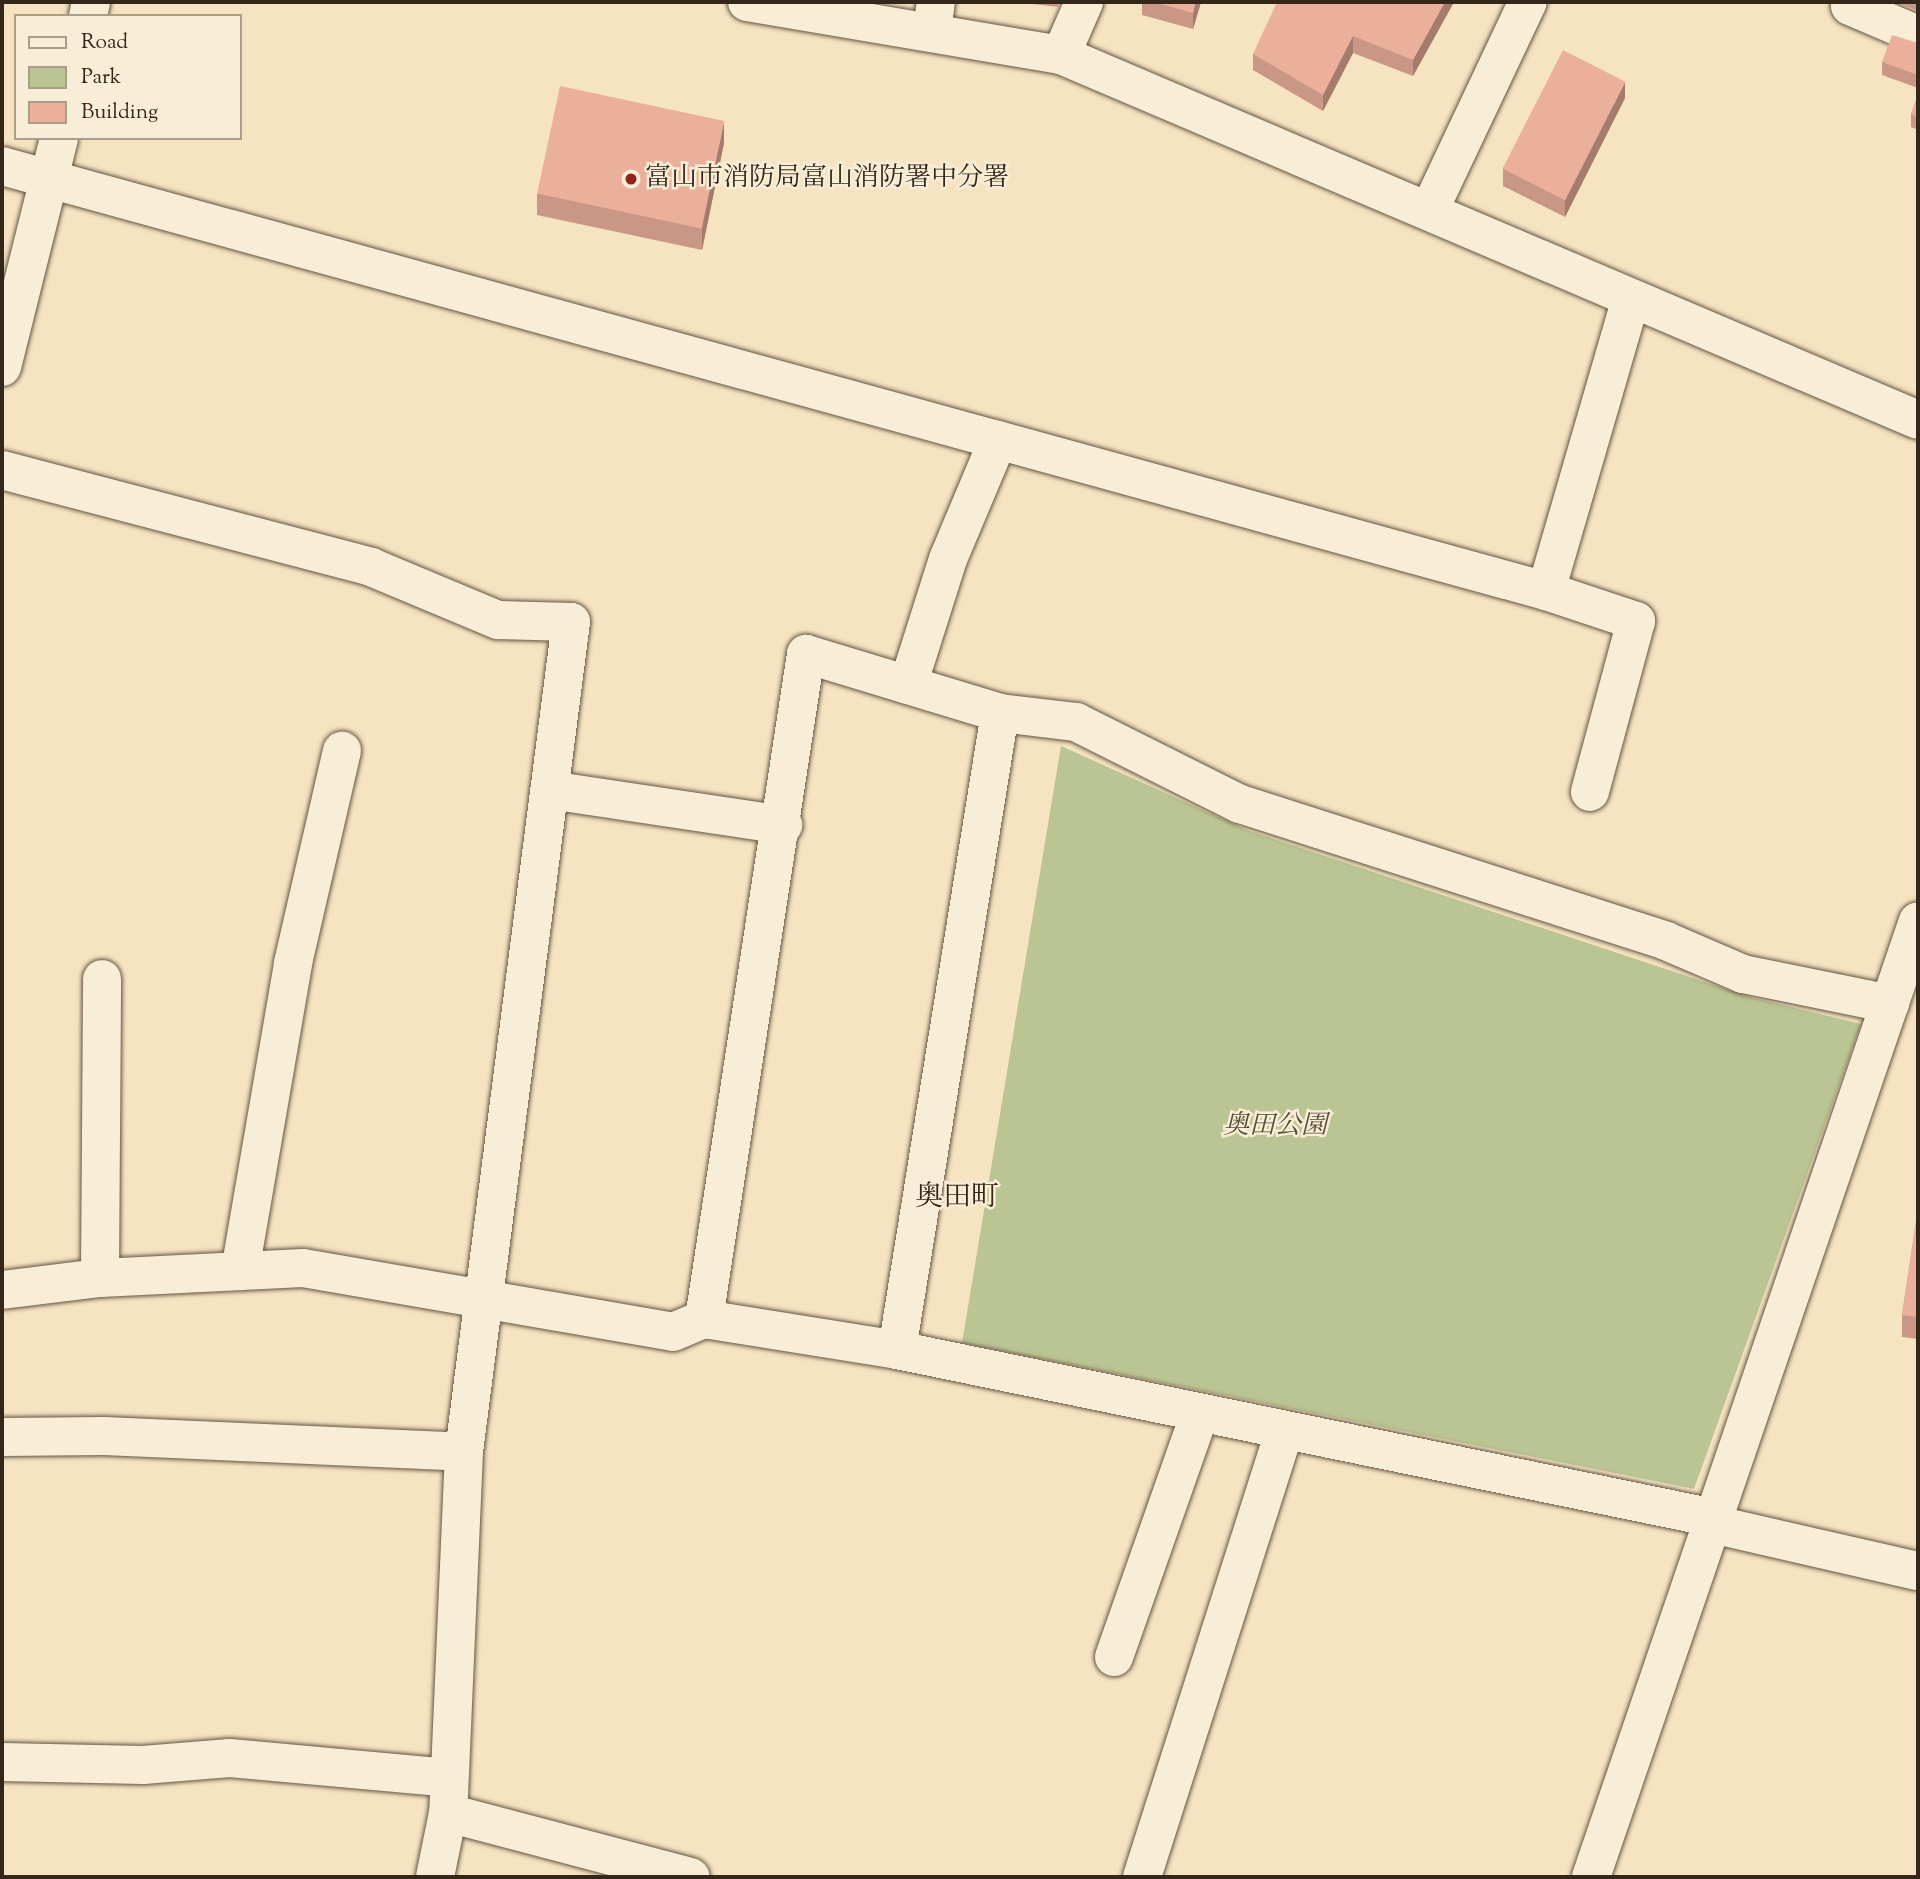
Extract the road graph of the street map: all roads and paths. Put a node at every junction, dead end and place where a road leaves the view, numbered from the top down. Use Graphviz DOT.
graph roads {
  1 [pos="747,2"];
  2 [pos="1084,2"];
  3 [pos="1528,2"];
  4 [pos="1852,2"];
  5 [pos="934,16"];
  6 [pos="1918,35"];
  7 [pos="1060,55"];
  8 [pos="59,140"];
  9 [pos="2,166"];
  10 [pos="50,177"];
  11 [pos="1429,211"];
  12 [pos="1631,299"];
  13 [pos="2,368"];
  14 [pos="1918,420"];
  15 [pos="998,440"];
  16 [pos="2,470"];
  17 [pos="1546,592"];
  18 [pos="908,685"];
  19 [pos="1000,713"];
  20 [pos="342,751"];
  21 [pos="550,790"];
  22 [pos="1590,792"];
  23 [pos="783,825"];
  24 [pos="1918,921"];
  25 [pos="102,979"];
  26 [pos="1890,1004"];
  27 [pos="240,1271"];
  28 [pos="100,1278"];
  29 [pos="2,1290"];
  30 [pos="483,1298"];
  31 [pos="704,1319"];
  32 [pos="897,1350"];
  33 [pos="1200,1413"];
  34 [pos="1286,1430"];
  35 [pos="2,1437"];
  36 [pos="464,1452"];
  37 [pos="1713,1521"];
  38 [pos="1918,1571"];
  39 [pos="1114,1657"];
  40 [pos="2,1762"];
  41 [pos="449,1796"];
  42 [pos="435,1877"];
  43 [pos="691,1877"];
  44 [pos="1142,1877"];
  45 [pos="1591,1877"];
  1 -- 5 [label="street"];
  2 -- 7 [label="street"];
  3 -- 11 [label="street"];
  4 -- 6 [label="street"];
  5 -- 7 [label="street"];
  7 -- 11 [label="street"];
  8 -- 10 [label="street"];
  9 -- 10 [label="street"];
  10 -- 13 [label="street"];
  10 -- 15 [label="street"];
  11 -- 12 [label="street"];
  12 -- 14 [label="street"];
  12 -- 17 [label="street"];
  15 -- 17 [label="street"];
  15 -- 18 [label="street"];
  16 -- 21 [label="street"];
  17 -- 22 [label="street"];
  18 -- 19 [label="street"];
  18 -- 23 [label="street"];
  19 -- 26 [label="street"];
  19 -- 32 [label="street"];
  20 -- 27 [label="street"];
  21 -- 23 [label="street"];
  21 -- 30 [label="street"];
  23 -- 31 [label="street"];
  24 -- 26 [label="street"];
  25 -- 28 [label="street"];
  26 -- 37 [label="street"];
  27 -- 28 [label="street"];
  27 -- 30 [label="street"];
  28 -- 29 [label="street"];
  30 -- 31 [label="street"];
  30 -- 36 [label="street"];
  31 -- 32 [label="street"];
  32 -- 33 [label="street"];
  33 -- 34 [label="street"];
  33 -- 39 [label="street"];
  34 -- 37 [label="street"];
  34 -- 44 [label="street"];
  35 -- 36 [label="street"];
  36 -- 41 [label="street"];
  37 -- 38 [label="street"];
  37 -- 45 [label="street"];
  40 -- 41 [label="street"];
  41 -- 42 [label="street"];
  41 -- 43 [label="street"];
}
